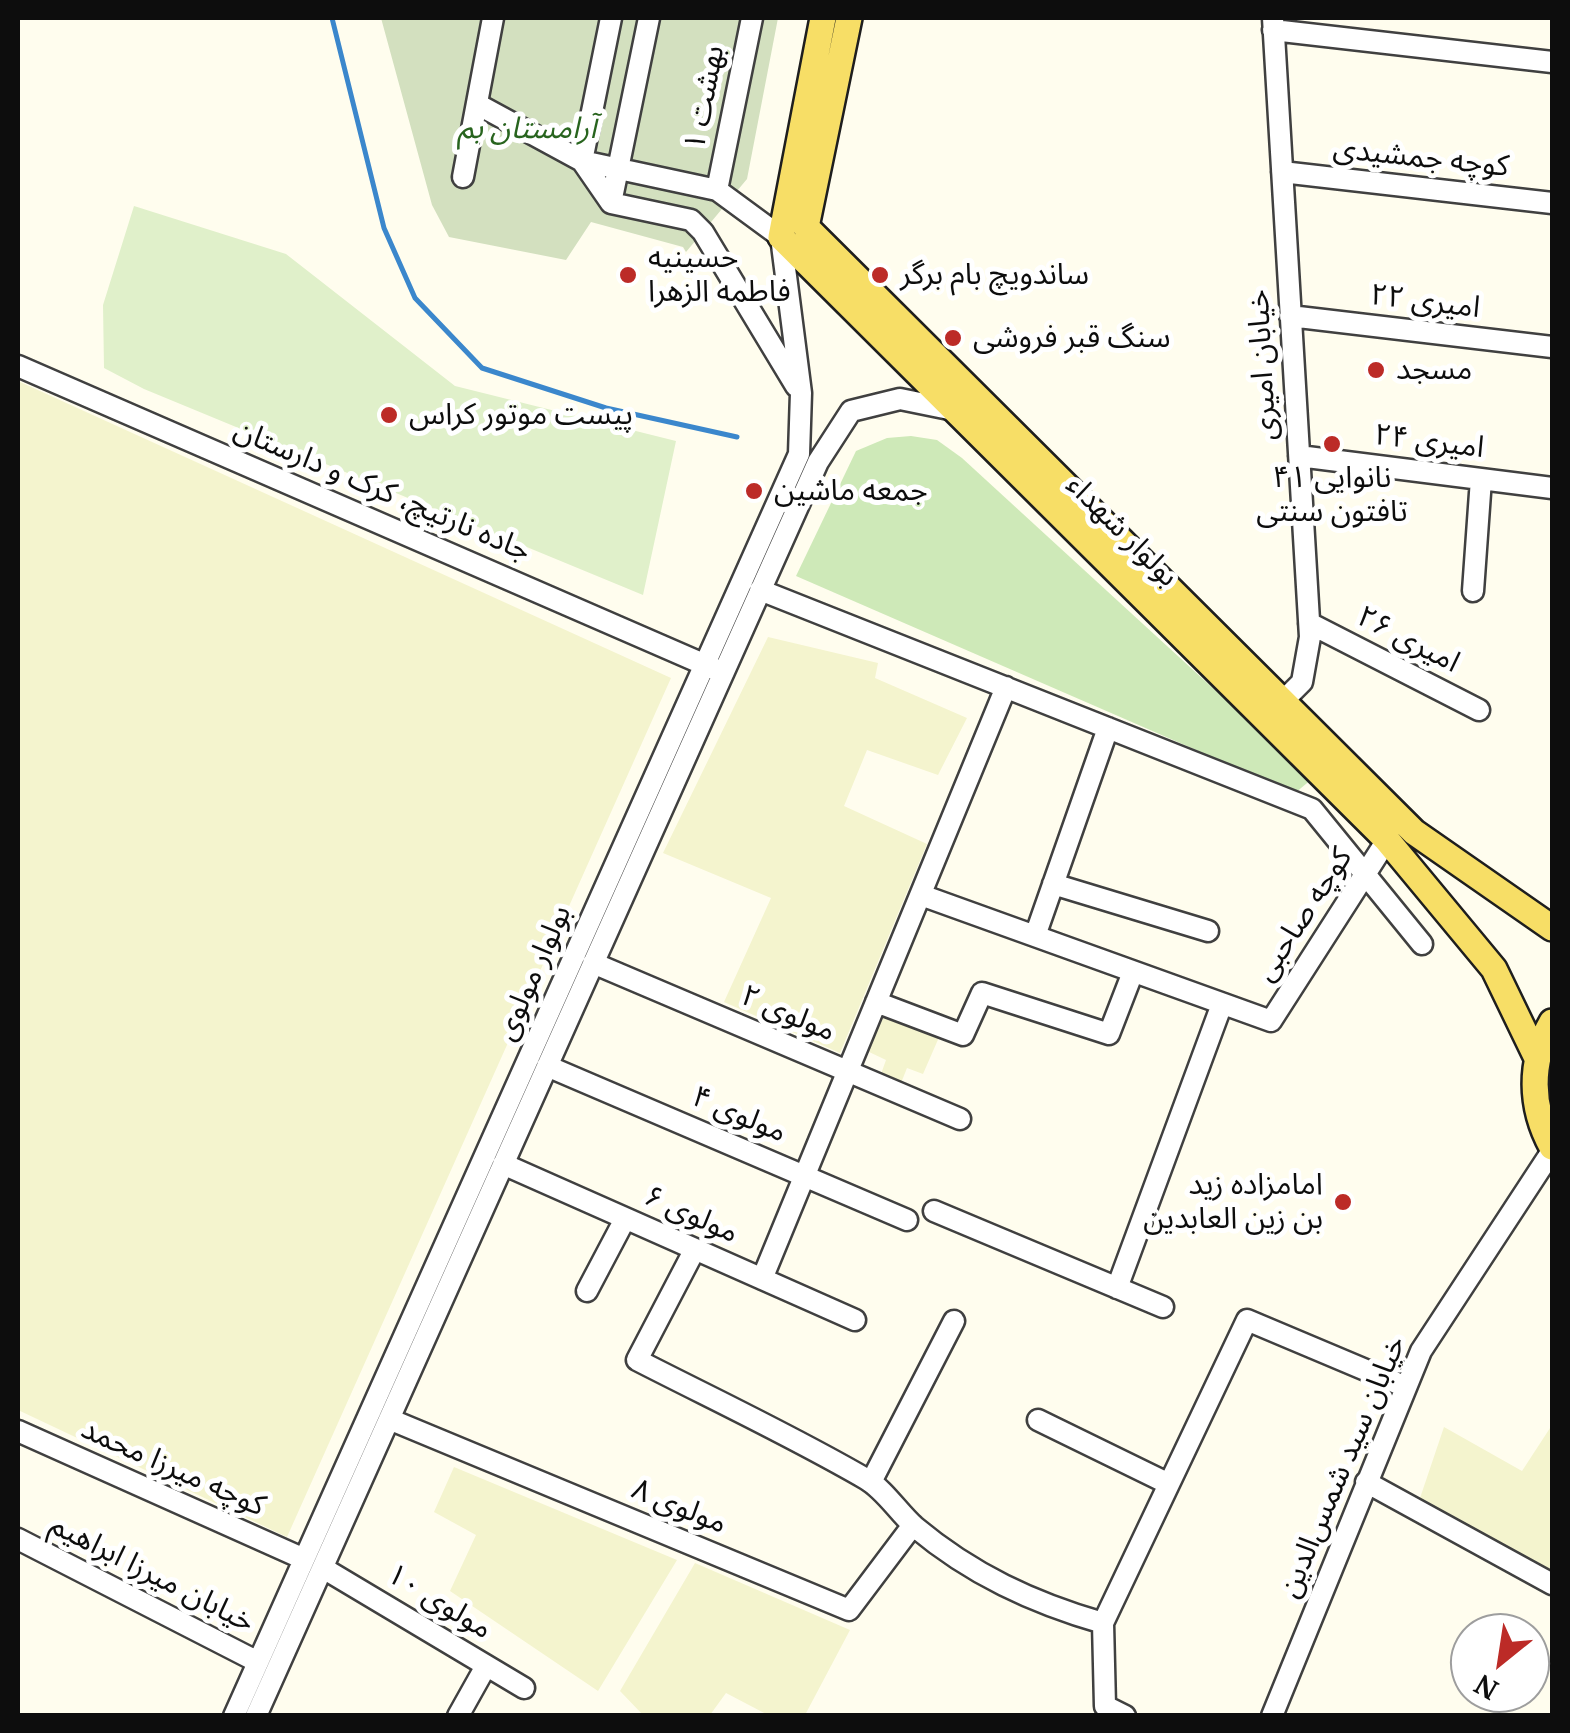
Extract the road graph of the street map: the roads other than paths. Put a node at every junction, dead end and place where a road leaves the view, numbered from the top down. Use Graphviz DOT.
graph roads {
  1 [pos="493,18"];
  2 [pos="611,18"];
  3 [pos="649,18"];
  4 [pos="752,18"];
  5 [pos="823,18"];
  6 [pos="850,18"];
  7 [pos="1273,24"];
  8 [pos="1552,62"];
  9 [pos="477,104"];
  10 [pos="582,160"];
  11 [pos="618,168"];
  12 [pos="1282,172"];
  13 [pos="463,177"];
  14 [pos="717,190"];
  15 [pos="611,203"];
  16 [pos="1552,203"];
  17 [pos="781,237"];
  18 [pos="1290,316"];
  19 [pos="1552,347"];
  20 [pos="18,366"];
  21 [pos="801,393"];
  22 [pos="954,410"];
  23 [pos="1299,456"];
  24 [pos="808,458"];
  25 [pos="1481,479"];
  26 [pos="1552,488"];
  27 [pos="1113,550"];
  28 [pos="760,590"];
  29 [pos="1473,592"];
  30 [pos="1309,623"];
  31 [pos="714,669"];
  32 [pos="1006,688"];
  33 [pos="1282,701"];
  34 [pos="1479,710"];
  35 [pos="1108,728"];
  36 [pos="1329,782"];
  37 [pos="1312,808"];
  38 [pos="1387,840"];
  39 [pos="1365,874"];
  40 [pos="1053,884"];
  41 [pos="920,895"];
  42 [pos="1552,928"];
  43 [pos="1208,931"];
  44 [pos="1035,936"];
  45 [pos="1422,944"];
  46 [pos="593,963"];
  47 [pos="1133,972"];
  48 [pos="876,1002"];
  49 [pos="1222,1004"];
  50 [pos="1552,1022"];
  51 [pos="1538,1058"];
  52 [pos="547,1066"];
  53 [pos="848,1072"];
  54 [pos="960,1119"];
  55 [pos="1552,1149"];
  56 [pos="503,1164"];
  57 [pos="805,1176"];
  58 [pos="934,1211"];
  59 [pos="625,1219"];
  60 [pos="908,1220"];
  61 [pos="694,1249"];
  62 [pos="762,1279"];
  63 [pos="437,1288"];
  64 [pos="1117,1288"];
  65 [pos="587,1291"];
  66 [pos="1163,1308"];
  67 [pos="855,1320"];
  68 [pos="954,1320"];
  69 [pos="1406,1387"];
  70 [pos="389,1420"];
  71 [pos="1038,1420"];
  72 [pos="18,1431"];
  73 [pos="871,1482"];
  74 [pos="1366,1482"];
  75 [pos="1169,1484"];
  76 [pos="913,1525"];
  77 [pos="18,1539"];
  78 [pos="314,1563"];
  79 [pos="1552,1584"];
  80 [pos="1103,1623"];
  81 [pos="258,1662"];
  82 [pos="486,1666"];
  83 [pos="524,1688"];
  84 [pos="234,1716"];
  85 [pos="256,1716"];
  86 [pos="458,1716"];
  87 [pos="1125,1716"];
  88 [pos="1272,1716"];
  1 -- 9 [label="street"];
  2 -- 10 [label="street"];
  3 -- 11 [label="street"];
  4 -- 14 [label="street, بهشت ۱"];
  5 -- 17 [label="main road"];
  6 -- 27 [label="main road, بولوار شهداء"];
  7 -- 8 [label="street"];
  7 -- 12 [label="street, خیابان امیری"];
  9 -- 10 [label="street"];
  9 -- 13 [label="street"];
  10 -- 11 [label="street"];
  10 -- 15 [label="street"];
  11 -- 14 [label="street"];
  11 -- 15 [label="street"];
  12 -- 16 [label="street, کوچه جمشیدی"];
  12 -- 18 [label="street, خیابان امیری"];
  14 -- 17 [label="street"];
  15 -- 21 [label="street"];
  17 -- 21 [label="street, بولوار مولوی"];
  17 -- 22 [label="main road, بولوار شهداء"];
  18 -- 19 [label="street, امیری ۲۲"];
  18 -- 23 [label="street, خیابان امیری"];
  20 -- 31 [label="street, جاده نارتیچ، کرک و دارستان"];
  21 -- 24 [label="street, بولوار مولوی"];
  22 -- 24 [label="street, بولوار مولوی"];
  22 -- 27 [label="main road, بولوار شهداء"];
  23 -- 25 [label="street, امیری ۲۴"];
  23 -- 30 [label="street, خیابان امیری"];
  24 -- 28 [label="street, بولوار مولوی"];
  24 -- 31 [label="street, بولوار مولوی"];
  25 -- 26 [label="street, امیری ۲۴"];
  25 -- 29 [label="street"];
  27 -- 33 [label="main road, بولوار شهداء"];
  27 -- 36 [label="main road, بولوار شهداء"];
  28 -- 31 [label="street, بولوار مولوی"];
  28 -- 32 [label="street"];
  30 -- 33 [label="street, خیابان امیری"];
  30 -- 34 [label="street, امیری ۲۶"];
  31 -- 46 [label="street, بولوار مولوی"];
  31 -- 63 [label="street, بولوار مولوی"];
  32 -- 35 [label="street"];
  32 -- 41 [label="street"];
  33 -- 42 [label="main road, بولوار شهداء"];
  35 -- 37 [label="street"];
  35 -- 40 [label="street"];
  36 -- 37 [label="street"];
  36 -- 38 [label="main road, بولوار شهداء"];
  37 -- 39 [label="street"];
  38 -- 39 [label="street, کوچه صاحبی"];
  38 -- 51 [label="main road, بولوار شهداء"];
  39 -- 45 [label="street"];
  39 -- 49 [label="street, کوچه صاحبی"];
  40 -- 43 [label="street"];
  40 -- 44 [label="street"];
  41 -- 44 [label="street"];
  41 -- 48 [label="street"];
  44 -- 47 [label="street"];
  46 -- 52 [label="street, بولوار مولوی"];
  46 -- 53 [label="street, مولوی ۲"];
  47 -- 48 [label="street"];
  47 -- 49 [label="street"];
  48 -- 53 [label="street"];
  49 -- 64 [label="street"];
  50 -- 51 [label="main road"];
  51 -- 55 [label="main road"];
  52 -- 56 [label="street, بولوار مولوی"];
  52 -- 57 [label="street, مولوی ۴"];
  53 -- 54 [label="street, مولوی ۲"];
  53 -- 57 [label="street"];
  55 -- 69 [label="street, خیابان سید شمس‌الدین"];
  56 -- 59 [label="street, مولوی ۶"];
  56 -- 63 [label="street, بولوار مولوی"];
  57 -- 60 [label="street, مولوی ۴"];
  57 -- 62 [label="street"];
  58 -- 64 [label="street"];
  59 -- 61 [label="street, مولوی ۶"];
  59 -- 65 [label="street"];
  61 -- 62 [label="street, مولوی ۶"];
  61 -- 73 [label="street"];
  62 -- 67 [label="street, مولوی ۶"];
  63 -- 70 [label="street, بولوار مولوی"];
  63 -- 78 [label="street, بولوار مولوی"];
  64 -- 66 [label="street"];
  68 -- 73 [label="street"];
  69 -- 74 [label="street, خیابان سید شمس‌الدین"];
  69 -- 75 [label="street"];
  70 -- 76 [label="street, مولوی ۸"];
  70 -- 78 [label="street, بولوار مولوی"];
  71 -- 75 [label="street"];
  72 -- 78 [label="street, کوچه میرزا محمد"];
  73 -- 76 [label="street"];
  74 -- 79 [label="street"];
  74 -- 88 [label="street, خیابان سید شمس‌الدین"];
  75 -- 80 [label="street"];
  76 -- 80 [label="street"];
  77 -- 81 [label="street, خیابان میرزا ابراهیم"];
  78 -- 81 [label="street, بولوار مولوی"];
  78 -- 82 [label="street, مولوی ۱۰"];
  78 -- 85 [label="street, بولوار مولوی"];
  80 -- 87 [label="street"];
  81 -- 84 [label="street, بولوار مولوی"];
  82 -- 83 [label="street, مولوی ۱۰"];
  82 -- 86 [label="street"];
}
